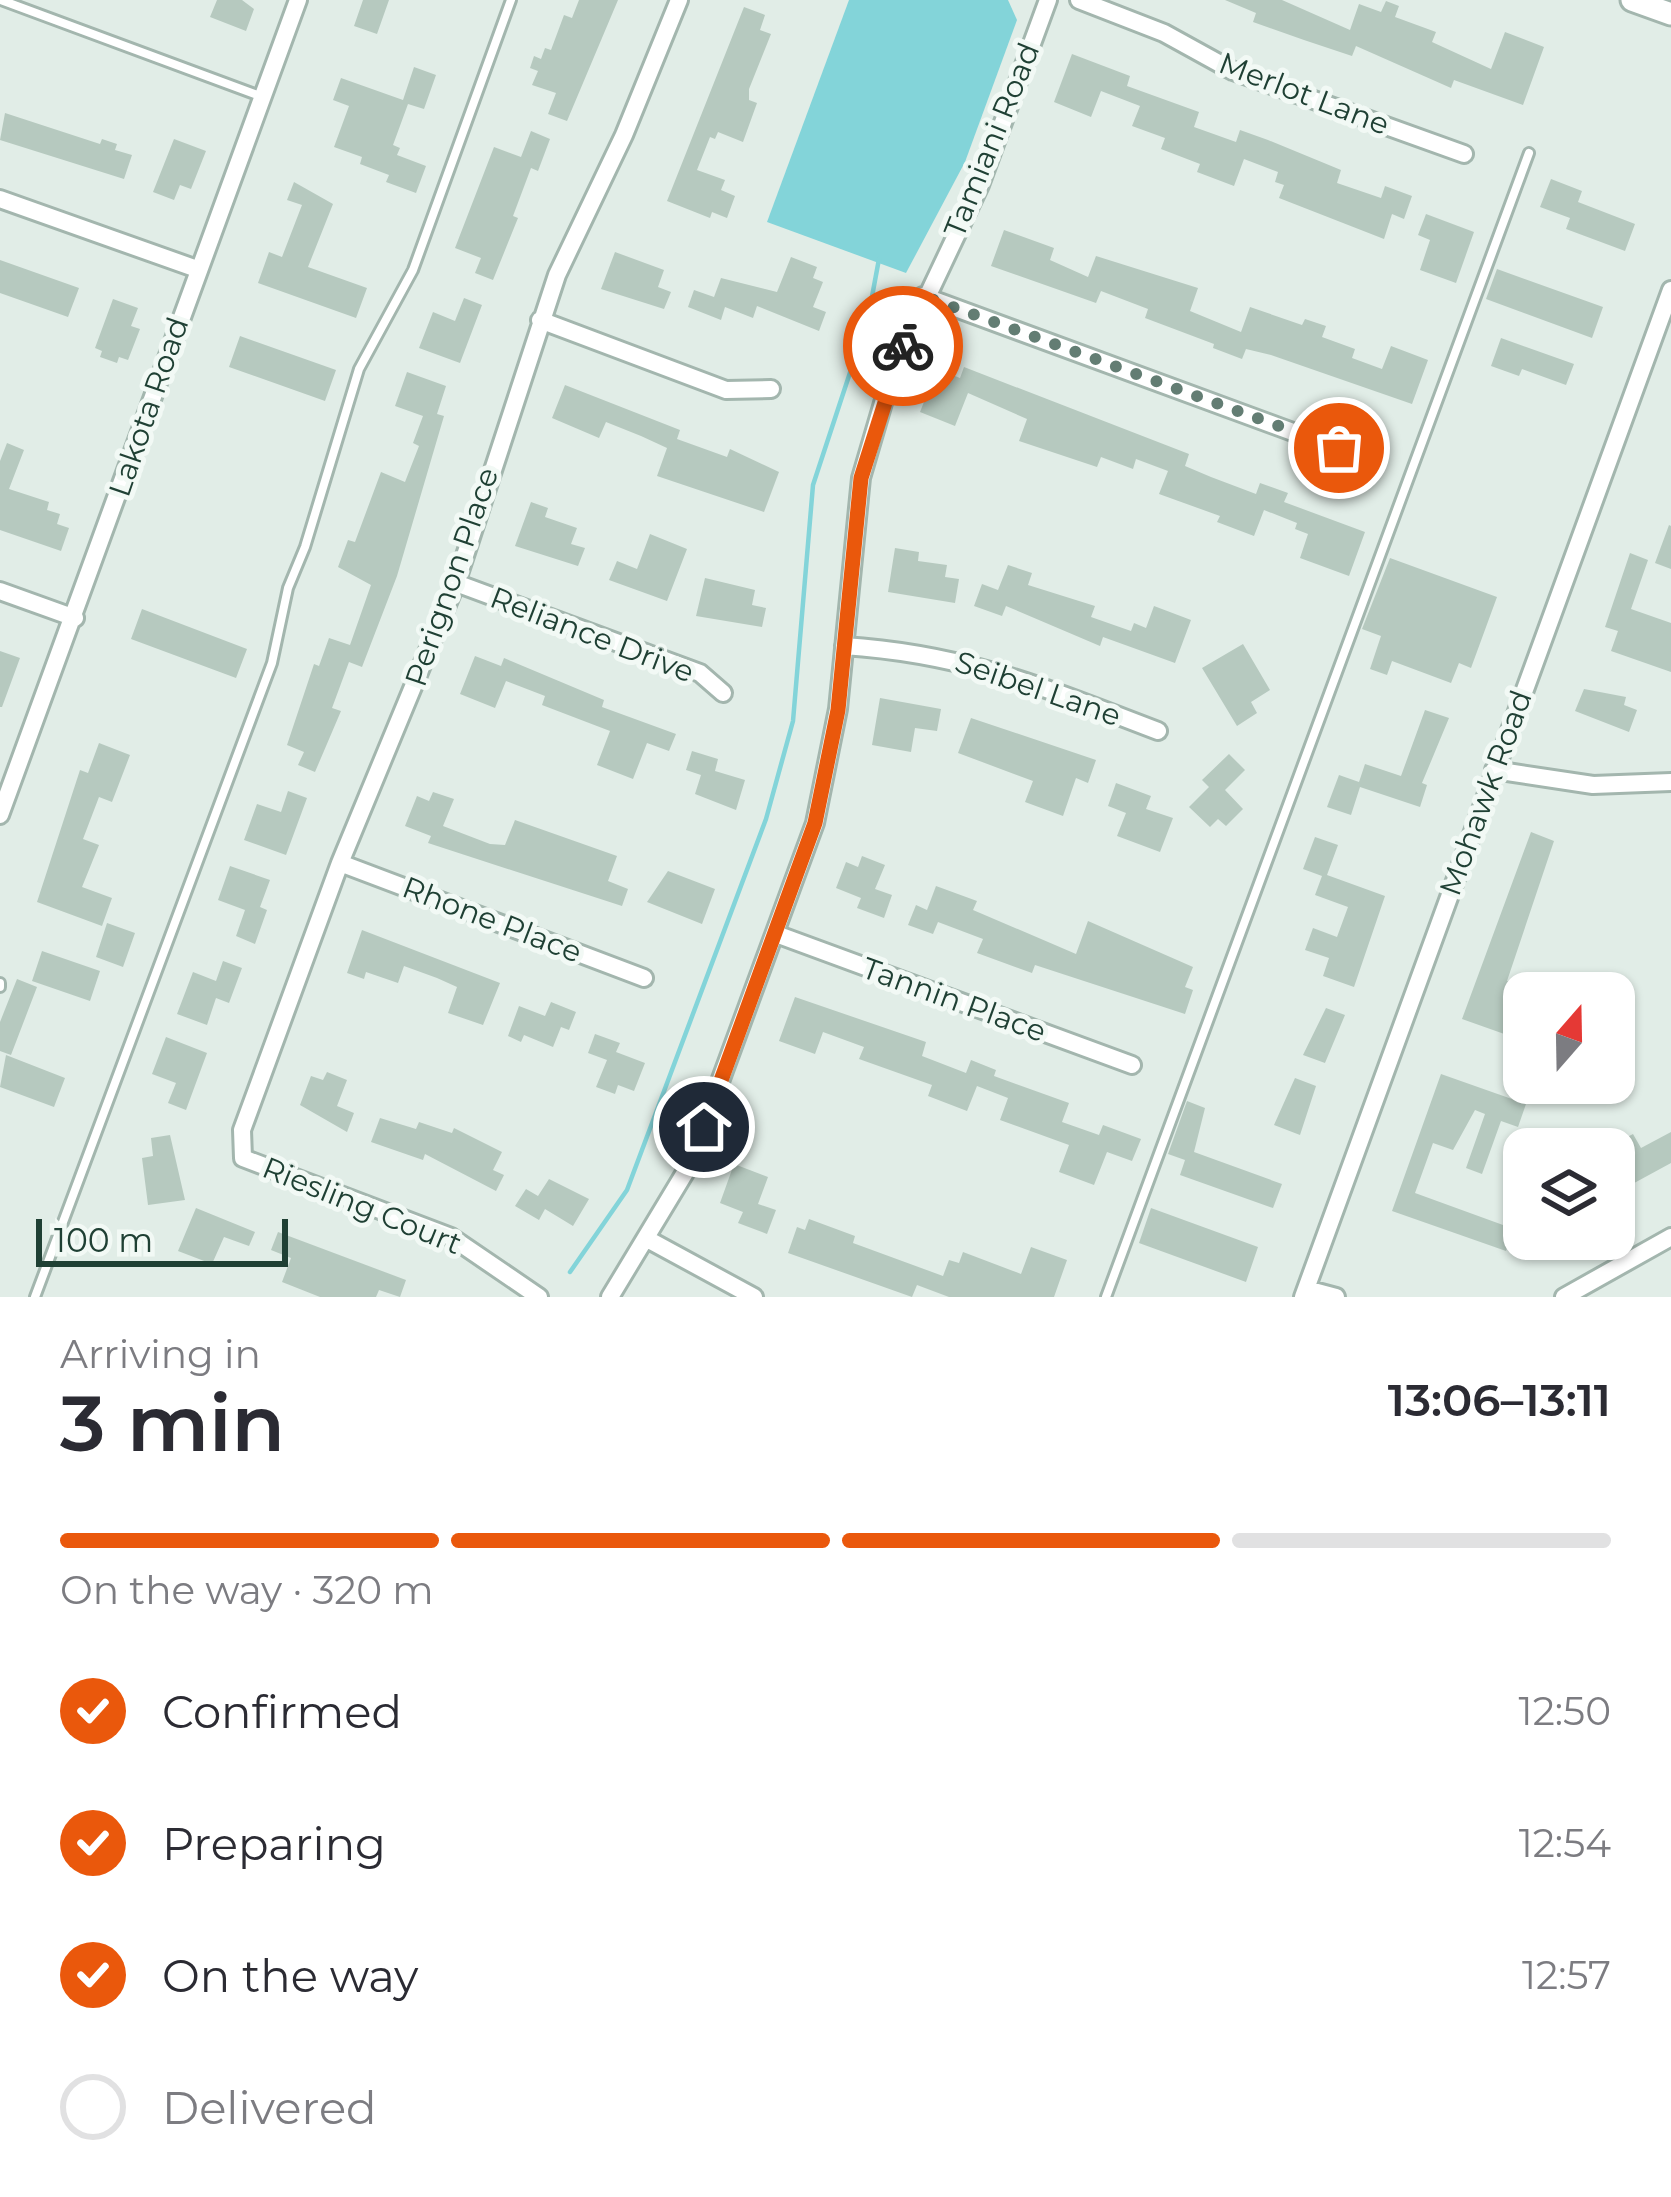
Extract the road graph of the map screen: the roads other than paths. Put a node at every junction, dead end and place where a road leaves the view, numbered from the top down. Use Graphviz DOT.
graph roads {
  1 [pos="1,0"];
  2 [pos="298,0"];
  3 [pos="511,0"];
  4 [pos="679,0"];
  5 [pos="1048,0"];
  6 [pos="1079,0"];
  7 [pos="1632,0"];
  8 [pos="1671,14"];
  9 [pos="262,97"];
  10 [pos="1528,153"];
  11 [pos="1464,154"];
  12 [pos="0,199"];
  13 [pos="197,269"];
  14 [pos="1671,290"];
  15 [pos="923,296"];
  16 [pos="540,320"];
  17 [pos="772,389"];
  18 [pos="1339,448"];
  19 [pos="456,583"];
  20 [pos="0,591"];
  21 [pos="76,618"];
  22 [pos="844,646"];
  23 [pos="723,693"];
  24 [pos="1158,731"];
  25 [pos="1494,770"];
  26 [pos="1671,782"];
  27 [pos="4,790"];
  28 [pos="0,815"];
  29 [pos="340,863"];
  30 [pos="776,934"];
  31 [pos="644,978"];
  32 [pos="1132,1065"];
  33 [pos="243,1158"];
  34 [pos="1671,1237"];
  35 [pos="650,1240"];
  36 [pos="1305,1293"];
  37 [pos="35,1297"];
  38 [pos="539,1297"];
  39 [pos="610,1297"];
  40 [pos="754,1297"];
  41 [pos="1106,1297"];
  42 [pos="1336,1297"];
  43 [pos="1564,1297"];
  1 -- 9 [label="lane"];
  2 -- 9 [label="street, Lakota Road"];
  3 -- 37 [label="lane"];
  4 -- 16 [label="street, Perignon Place"];
  5 -- 15 [label="street, Tamiani Road"];
  6 -- 11 [label="street, Merlot Lane"];
  7 -- 8 [label="street"];
  9 -- 13 [label="street, Lakota Road"];
  10 -- 41 [label="lane"];
  12 -- 13 [label="street"];
  13 -- 21 [label="street, Lakota Road"];
  14 -- 25 [label="street, Mohawk Road"];
  15 -- 18 [label="street"];
  15 -- 22 [label="street, Tamiani Road"];
  16 -- 17 [label="street"];
  16 -- 19 [label="street, Perignon Place"];
  19 -- 23 [label="street, Reliance Drive"];
  19 -- 29 [label="street, Perignon Place"];
  20 -- 21 [label="street"];
  21 -- 27 [label="street, Lakota Road"];
  22 -- 24 [label="street, Seibel Lane"];
  22 -- 30 [label="street, Tamiani Road"];
  25 -- 26 [label="street"];
  25 -- 36 [label="street, Mohawk Road"];
  27 -- 28 [label="street, Lakota Road"];
  29 -- 31 [label="street, Rhone Place"];
  29 -- 33 [label="street, Perignon Place"];
  30 -- 32 [label="street, Tannin Place"];
  30 -- 35 [label="street, Tamiani Road"];
  33 -- 38 [label="street, Riesling Court"];
  34 -- 43 [label="street"];
  35 -- 39 [label="street, Tamiani Road"];
  35 -- 40 [label="street"];
  36 -- 42 [label="street"];
}
